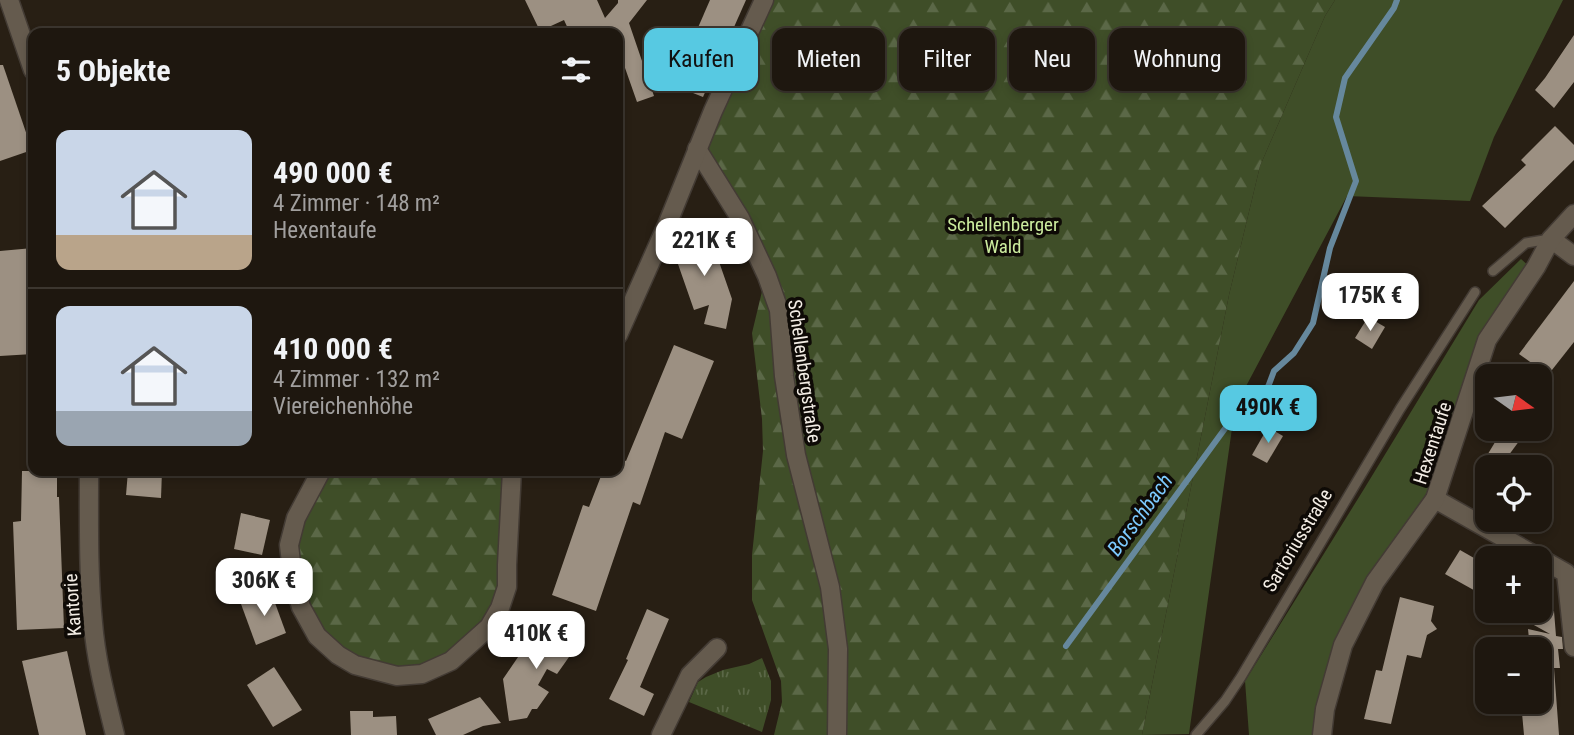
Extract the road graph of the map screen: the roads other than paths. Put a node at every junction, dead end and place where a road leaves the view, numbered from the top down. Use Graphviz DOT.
graph roads {
  1 [pos="9,0"];
  2 [pos="764,0"];
  3 [pos="28,55"];
  4 [pos="697,149"];
  5 [pos="1574,214"];
  6 [pos="1551,239"];
  7 [pos="1574,256"];
  8 [pos="1493,271"];
  9 [pos="1475,292"];
  10 [pos="623,324"];
  11 [pos="89,476"];
  12 [pos="318,476"];
  13 [pos="512,476"];
  14 [pos="1435,499"];
  15 [pos="1570,570"];
  16 [pos="1574,647"];
  17 [pos="718,648"];
  18 [pos="115,735"];
  19 [pos="661,735"];
  20 [pos="837,735"];
  21 [pos="1196,735"];
  22 [pos="1322,735"];
  1 -- 3 [label="street"];
  2 -- 4 [label="street"];
  4 -- 10 [label="street"];
  4 -- 20 [label="street, Schellenbergstraße"];
  5 -- 6 [label="street"];
  6 -- 7 [label="street"];
  6 -- 8 [label="lane"];
  6 -- 14 [label="street, Hexentaufe"];
  9 -- 21 [label="lane, Sartoriusstraße"];
  11 -- 18 [label="street, Kantorie"];
  12 -- 13 [label="street"];
  14 -- 15 [label="street"];
  14 -- 22 [label="street, Hexentaufe"];
  15 -- 16 [label="street"];
  17 -- 19 [label="street"];
}
